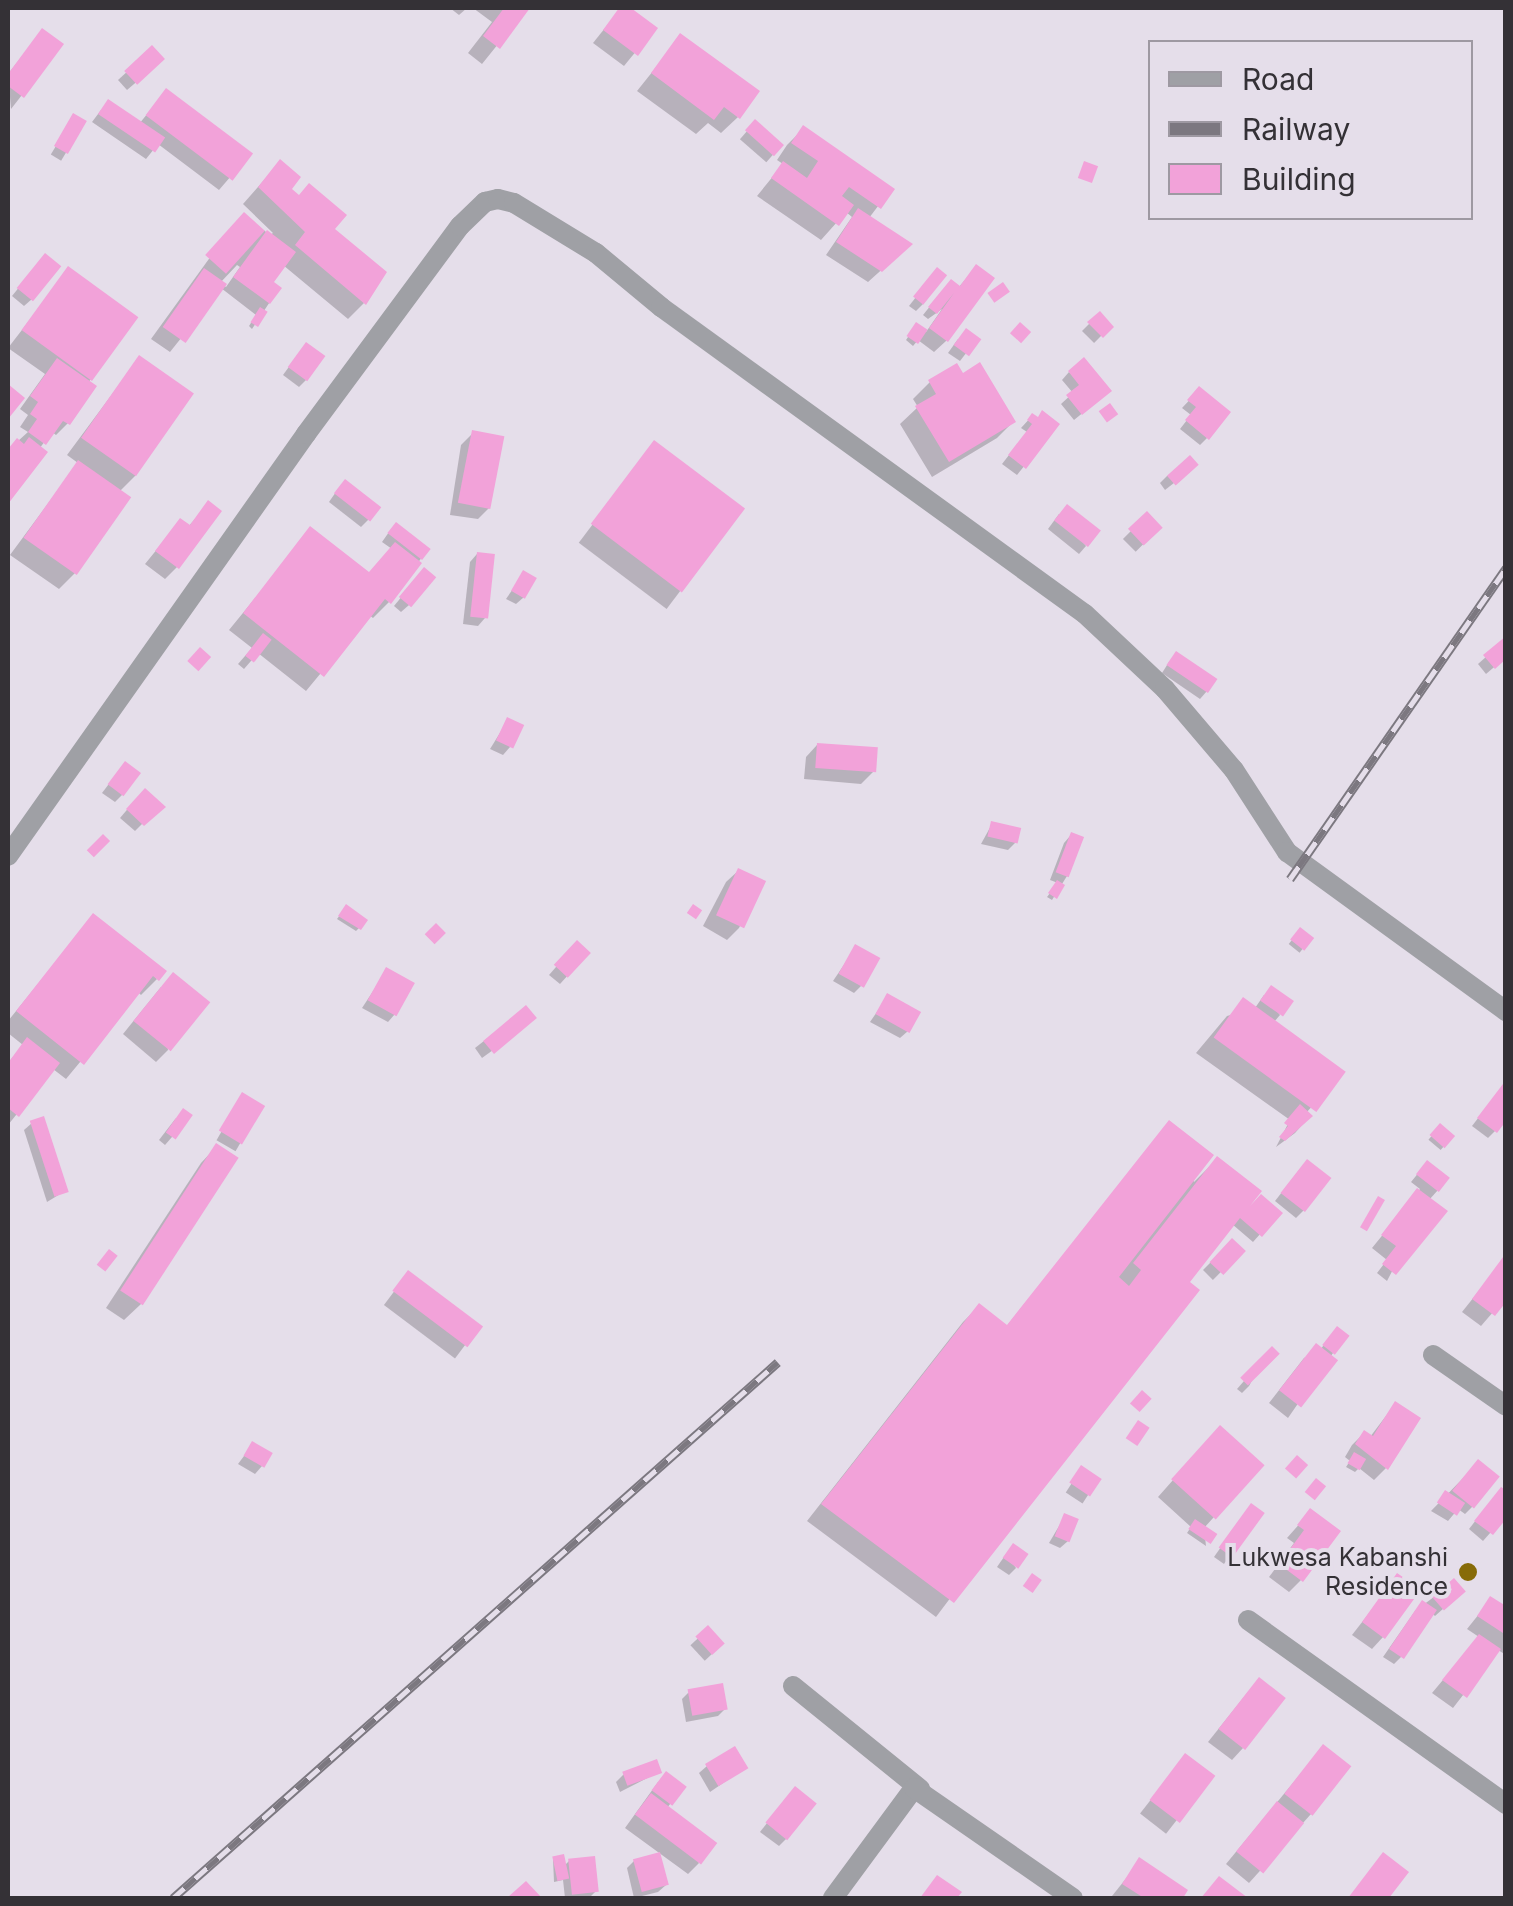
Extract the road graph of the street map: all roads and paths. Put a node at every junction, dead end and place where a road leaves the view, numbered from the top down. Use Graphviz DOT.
graph roads {
  1 [pos="8,856"];
  2 [pos="1506,1011"];
  3 [pos="1433,1355"];
  4 [pos="1506,1406"];
  5 [pos="1248,1620"];
  6 [pos="793,1686"];
  7 [pos="920,1789"];
  8 [pos="1506,1804"];
  9 [pos="833,1898"];
  10 [pos="1073,1898"];
  1 -- 2 [label="street"];
  3 -- 4 [label="street"];
  5 -- 8 [label="street"];
  6 -- 7 [label="street"];
  7 -- 9 [label="street"];
  7 -- 10 [label="street"];
}
